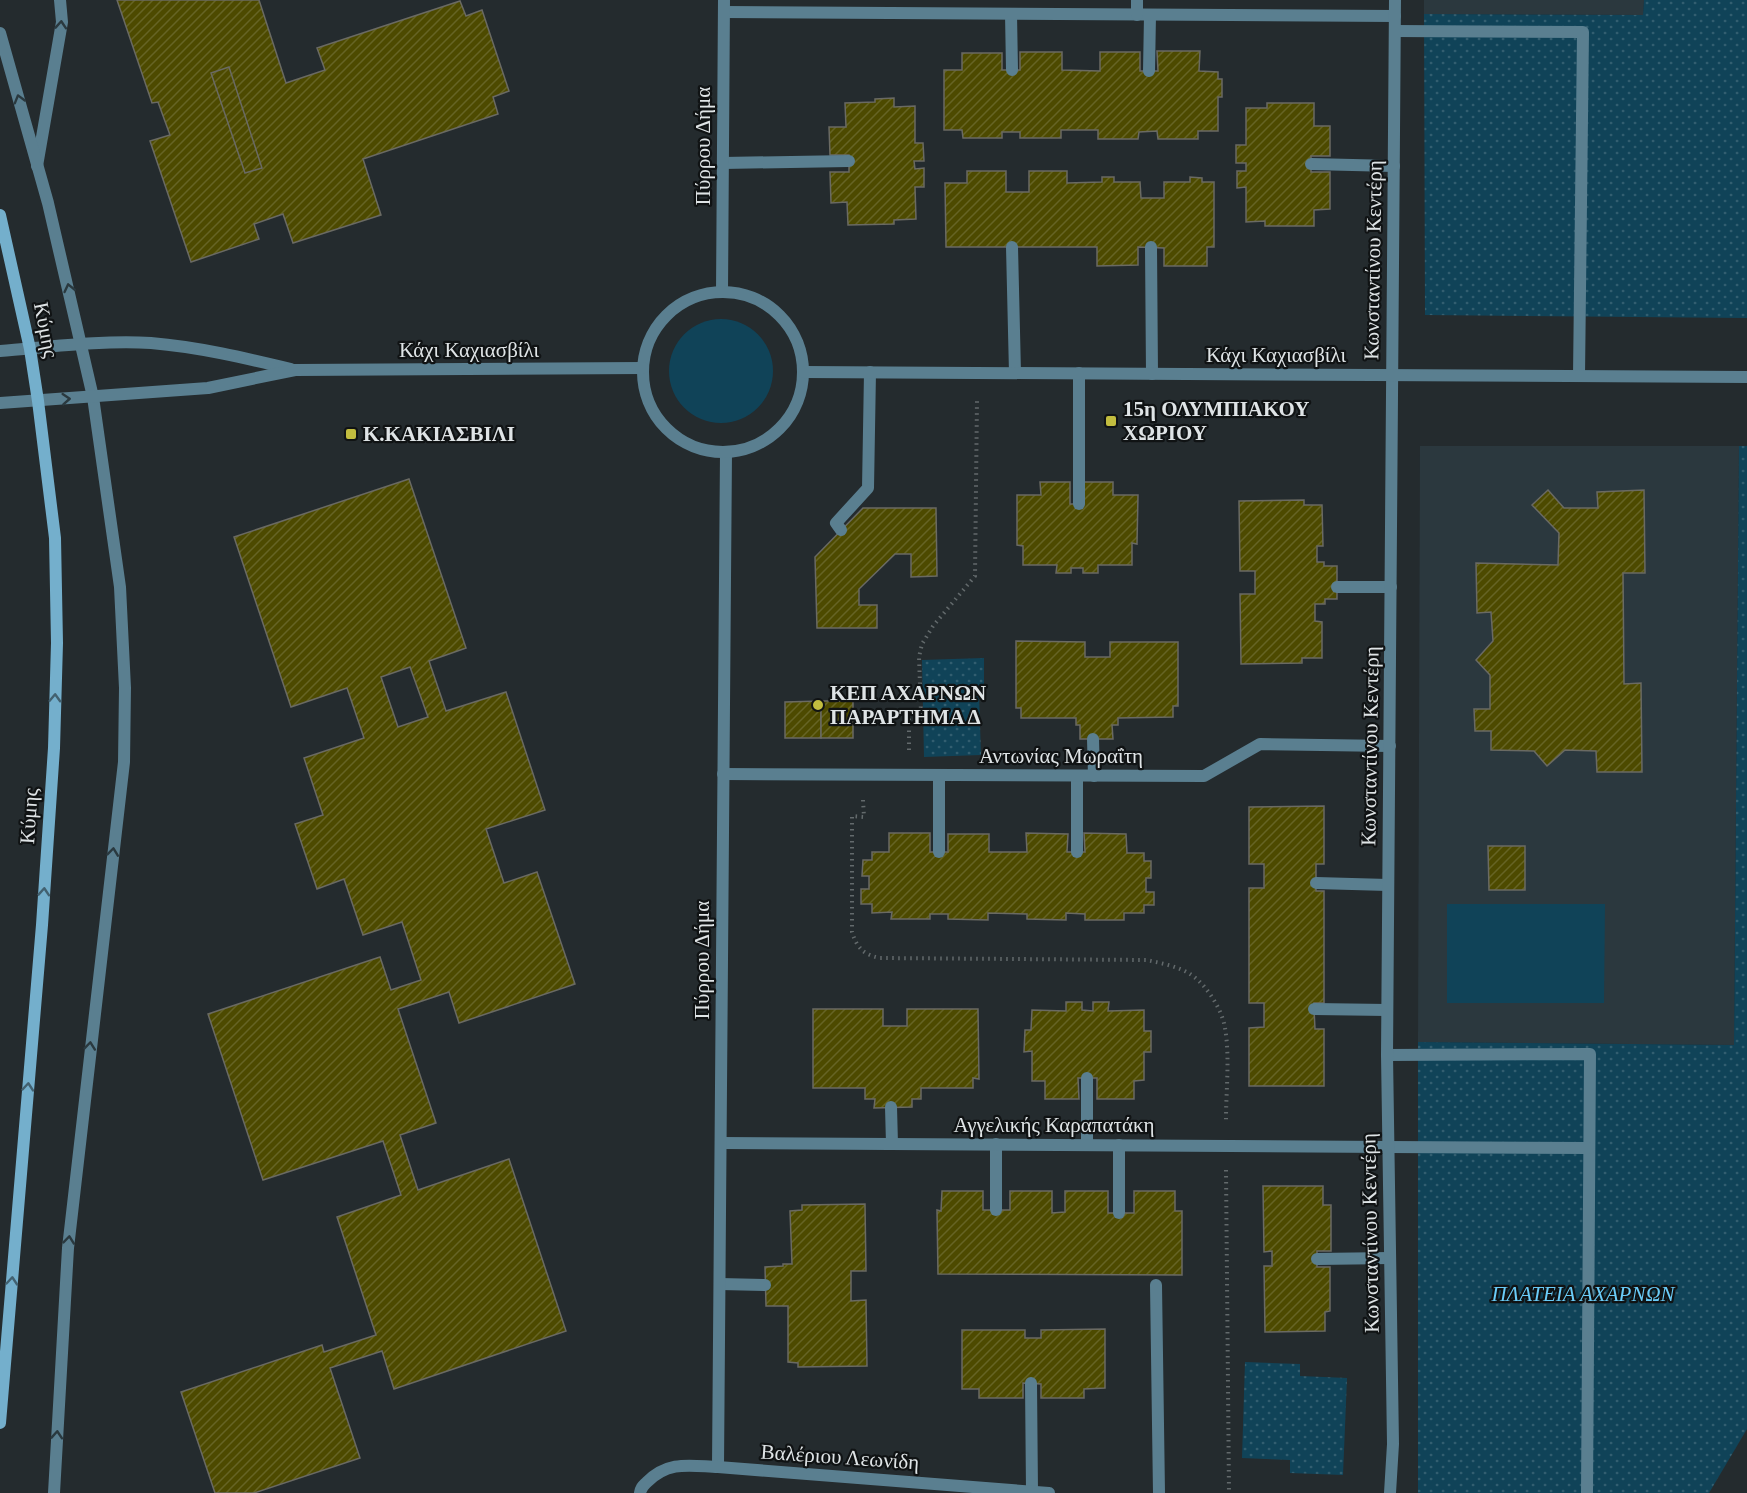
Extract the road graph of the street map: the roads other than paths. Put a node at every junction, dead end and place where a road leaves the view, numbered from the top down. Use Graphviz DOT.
graph roads {
  1 [pos="60,0"];
  2 [pos="1137,0"];
  3 [pos="1395,0"];
  4 [pos="724,6"];
  5 [pos="1011,14"];
  6 [pos="1143,15"];
  7 [pos="1395,16"];
  8 [pos="1395,31"];
  9 [pos="0,33"];
  10 [pos="1012,70"];
  11 [pos="1149,71"];
  12 [pos="849,161"];
  13 [pos="723,163"];
  14 [pos="1311,164"];
  15 [pos="38,166"];
  16 [pos="1394,166"];
  17 [pos="0,215"];
  18 [pos="1012,247"];
  19 [pos="1151,248"];
  20 [pos="722,292"];
  21 [pos="82,345"];
  22 [pos="30,349"];
  23 [pos="0,351"];
  24 [pos="643,368"];
  25 [pos="295,370"];
  26 [pos="804,372"];
  27 [pos="870,372"];
  28 [pos="1015,373"];
  29 [pos="1079,373"];
  30 [pos="1152,374"];
  31 [pos="1392,375"];
  32 [pos="1579,376"];
  33 [pos="1747,377"];
  34 [pos="93,397"];
  35 [pos="38,401"];
  36 [pos="0,403"];
  37 [pos="726,452"];
  38 [pos="1079,504"];
  39 [pos="841,530"];
  40 [pos="1337,587"];
  41 [pos="1391,587"];
  42 [pos="1093,739"];
  43 [pos="1390,746"];
  44 [pos="723,774"];
  45 [pos="939,775"];
  46 [pos="1077,776"];
  47 [pos="1094,776"];
  48 [pos="939,852"];
  49 [pos="1077,852"];
  50 [pos="1316,883"];
  51 [pos="1389,885"];
  52 [pos="1314,1009"];
  53 [pos="1387,1010"];
  54 [pos="1387,1055"];
  55 [pos="1087,1078"];
  56 [pos="891,1107"];
  57 [pos="721,1143"];
  58 [pos="892,1144"];
  59 [pos="996,1144"];
  60 [pos="1087,1145"];
  61 [pos="1119,1145"];
  62 [pos="1388,1147"];
  63 [pos="1589,1148"];
  64 [pos="996,1210"];
  65 [pos="1119,1213"];
  66 [pos="1390,1258"];
  67 [pos="1317,1259"];
  68 [pos="720,1284"];
  69 [pos="765,1285"];
  70 [pos="1156,1285"];
  71 [pos="1031,1383"];
  72 [pos="0,1423"];
  73 [pos="718,1467"];
  74 [pos="1032,1491"];
  75 [pos="54,1493"];
  76 [pos="640,1493"];
  77 [pos="1049,1493"];
  78 [pos="1159,1493"];
  79 [pos="1390,1493"];
  80 [pos="1587,1493"];
  15 -- 1 [label="street, one-way"];
  2 -- 6 [label="street"];
  3 -- 7 [label="street, Κωνσταντίνου Κεντέρη"];
  4 -- 5 [label="street"];
  4 -- 13 [label="street, Πύρρου Δήμα"];
  5 -- 6 [label="street"];
  5 -- 10 [label="street"];
  6 -- 7 [label="street"];
  6 -- 11 [label="street"];
  7 -- 8 [label="street, Κωνσταντίνου Κεντέρη"];
  8 -- 16 [label="street, Κωνσταντίνου Κεντέρη"];
  8 -- 32 [label="street"];
  15 -- 9 [label="street, one-way"];
  12 -- 13 [label="street"];
  13 -- 20 [label="street, Πύρρου Δήμα"];
  14 -- 16 [label="street"];
  21 -- 15 [label="street, one-way"];
  16 -- 31 [label="street, Κωνσταντίνου Κεντέρη"];
  17 -- 22 [label="main road, Κύμης"];
  18 -- 28 [label="street"];
  19 -- 30 [label="street"];
  20 -- 24 [label="street"];
  20 -- 26 [label="street"];
  21 -- 22 [label="street, Κάχι Καχιασβίλι"];
  21 -- 25 [label="street, Κάχι Καχιασβίλι"];
  21 -- 34 [label="street"];
  22 -- 23 [label="street, Κάχι Καχιασβίλι"];
  22 -- 35 [label="main road, Κύμης"];
  24 -- 25 [label="street, Κάχι Καχιασβίλι"];
  24 -- 37 [label="street"];
  25 -- 34 [label="street, Κάχι Καχιασβίλι"];
  26 -- 27 [label="street, Κάχι Καχιασβίλι"];
  26 -- 37 [label="street"];
  27 -- 28 [label="street, Κάχι Καχιασβίλι"];
  27 -- 39 [label="street"];
  28 -- 29 [label="street, Κάχι Καχιασβίλι"];
  29 -- 30 [label="street, Κάχι Καχιασβίλι"];
  29 -- 38 [label="street"];
  30 -- 31 [label="street, Κάχι Καχιασβίλι"];
  31 -- 32 [label="street, Κάχι Καχιασβίλι"];
  31 -- 41 [label="street, Κωνσταντίνου Κεντέρη"];
  32 -- 33 [label="street, Κάχι Καχιασβίλι"];
  35 -- 34 [label="street, Κάχι Καχιασβίλι, one-way"];
  75 -- 34 [label="street, one-way"];
  35 -- 36 [label="street, Κάχι Καχιασβίλι"];
  72 -- 35 [label="main road, Κύμης, one-way"];
  37 -- 44 [label="street, Πύρρου Δήμα"];
  40 -- 41 [label="street"];
  41 -- 43 [label="street, Κωνσταντίνου Κεντέρη"];
  42 -- 47 [label="street"];
  43 -- 47 [label="street, Αντωνίας Μωραΐτη"];
  43 -- 51 [label="street, Κωνσταντίνου Κεντέρη"];
  44 -- 45 [label="street, Αντωνίας Μωραΐτη"];
  44 -- 57 [label="street, Πύρρου Δήμα"];
  45 -- 46 [label="street, Αντωνίας Μωραΐτη"];
  45 -- 48 [label="street"];
  46 -- 47 [label="street, Αντωνίας Μωραΐτη"];
  46 -- 49 [label="street"];
  50 -- 51 [label="street"];
  51 -- 53 [label="street, Κωνσταντίνου Κεντέρη"];
  52 -- 53 [label="street"];
  53 -- 54 [label="street, Κωνσταντίνου Κεντέρη"];
  54 -- 62 [label="street, Κωνσταντίνου Κεντέρη"];
  54 -- 63 [label="street"];
  55 -- 60 [label="street"];
  56 -- 58 [label="street"];
  57 -- 58 [label="street, Αγγελικής Καραπατάκη"];
  57 -- 68 [label="street, Πύρρου Δήμα"];
  58 -- 59 [label="street, Αγγελικής Καραπατάκη"];
  59 -- 60 [label="street, Αγγελικής Καραπατάκη"];
  59 -- 64 [label="street"];
  60 -- 61 [label="street, Αγγελικής Καραπατάκη"];
  61 -- 62 [label="street, Αγγελικής Καραπατάκη"];
  61 -- 65 [label="street"];
  62 -- 63 [label="street, Αγγελικής Καραπατάκη"];
  62 -- 66 [label="street, Κωνσταντίνου Κεντέρη"];
  63 -- 80 [label="street"];
  66 -- 67 [label="street"];
  66 -- 79 [label="street, Κωνσταντίνου Κεντέρη"];
  68 -- 69 [label="street"];
  68 -- 73 [label="street, Πύρρου Δήμα"];
  70 -- 78 [label="street"];
  71 -- 74 [label="street"];
  73 -- 74 [label="street, Βαλέριου Λεωνίδη"];
  73 -- 76 [label="street, Βαλέριου Λεωνίδη"];
  74 -- 77 [label="street, Βαλέριου Λεωνίδη"];
}
